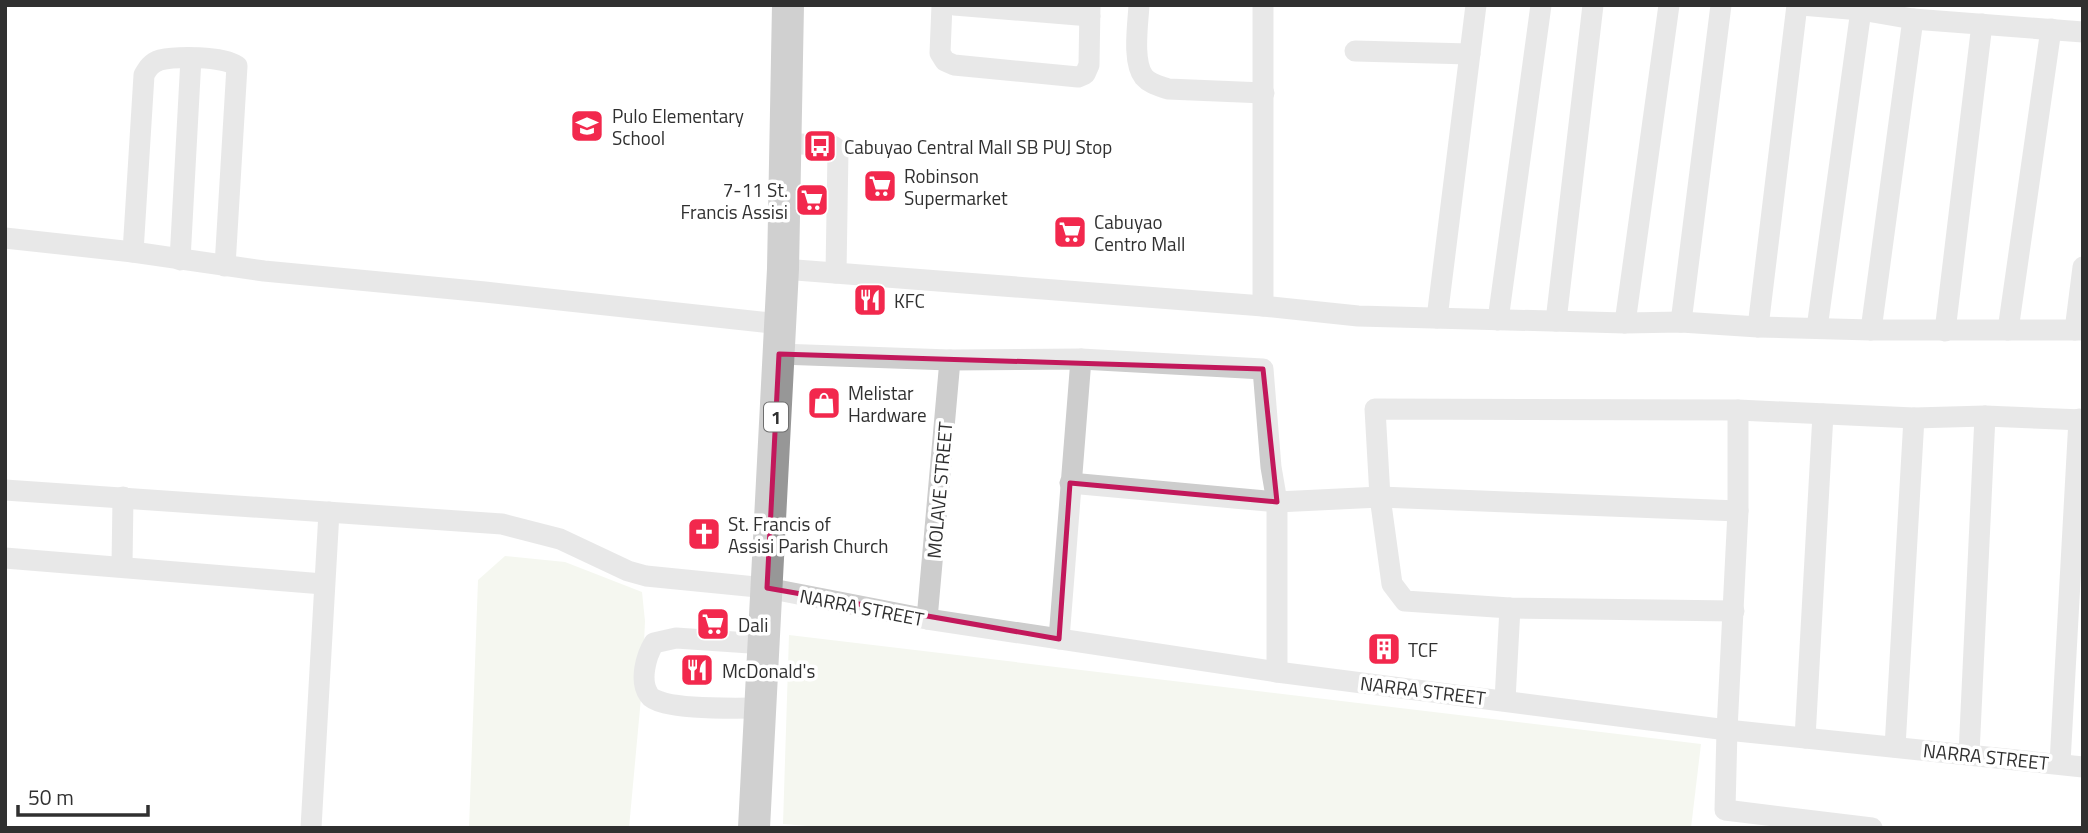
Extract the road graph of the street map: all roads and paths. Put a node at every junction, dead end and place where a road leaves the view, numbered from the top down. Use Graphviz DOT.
graph roads {
  1 [pos="789,5"];
  2 [pos="942,5"];
  3 [pos="954,5"];
  4 [pos="1139,5"];
  5 [pos="1263,5"];
  6 [pos="1476,5"];
  7 [pos="1541,5"];
  8 [pos="1593,5"];
  9 [pos="1669,5"];
  10 [pos="1721,5"];
  11 [pos="1799,5"];
  12 [pos="1090,10"];
  13 [pos="1861,10"];
  14 [pos="1913,19"];
  15 [pos="1982,24"];
  16 [pos="2052,29"];
  17 [pos="2083,32"];
  18 [pos="1355,51"];
  19 [pos="1470,54"];
  20 [pos="191,58"];
  21 [pos="1264,93"];
  22 [pos="785,143"];
  23 [pos="5,238"];
  24 [pos="133,251"];
  25 [pos="180,260"];
  26 [pos="226,266"];
  27 [pos="2083,268"];
  28 [pos="783,269"];
  29 [pos="836,273"];
  30 [pos="1263,306"];
  31 [pos="1437,318"];
  32 [pos="1498,320"];
  33 [pos="1556,321"];
  34 [pos="1681,322"];
  35 [pos="1625,323"];
  36 [pos="1758,327"];
  37 [pos="1817,328"];
  38 [pos="1871,330"];
  39 [pos="2008,330"];
  40 [pos="2079,330"];
  41 [pos="1945,331"];
  42 [pos="780,339"];
  43 [pos="1081,359"];
  44 [pos="950,360"];
  45 [pos="1738,410"];
  46 [pos="1823,414"];
  47 [pos="1985,416"];
  48 [pos="1914,418"];
  49 [pos="2081,420"];
  50 [pos="1070,483"];
  51 [pos="5,490"];
  52 [pos="123,497"];
  53 [pos="1380,497"];
  54 [pos="1277,502"];
  55 [pos="1738,511"];
  56 [pos="328,512"];
  57 [pos="5,558"];
  58 [pos="122,566"];
  59 [pos="323,584"];
  60 [pos="767,588"];
  61 [pos="1510,608"];
  62 [pos="1734,611"];
  63 [pos="927,619"];
  64 [pos="1059,639"];
  65 [pos="765,644"];
  66 [pos="1277,671"];
  67 [pos="1505,700"];
  68 [pos="761,708"];
  69 [pos="1727,730"];
  70 [pos="1805,738"];
  71 [pos="1895,747"];
  72 [pos="1969,754"];
  73 [pos="2060,763"];
  74 [pos="2083,767"];
  75 [pos="311,828"];
  76 [pos="754,828"];
  77 [pos="1872,828"];
  1 -- 22 [label="highway, 1"];
  2 -- 12 [label="street"];
  3 -- 12 [label="street"];
  4 -- 21 [label="street"];
  5 -- 21 [label="street"];
  6 -- 19 [label="street"];
  7 -- 32 [label="street"];
  8 -- 33 [label="street"];
  9 -- 35 [label="street"];
  10 -- 34 [label="street"];
  11 -- 13 [label="street"];
  11 -- 36 [label="street"];
  13 -- 14 [label="street"];
  13 -- 37 [label="street"];
  14 -- 15 [label="street"];
  14 -- 38 [label="street"];
  15 -- 16 [label="street"];
  15 -- 41 [label="street"];
  16 -- 17 [label="street"];
  16 -- 39 [label="street"];
  18 -- 19 [label="street"];
  19 -- 31 [label="street"];
  20 -- 24 [label="street"];
  20 -- 25 [label="street"];
  20 -- 26 [label="street"];
  21 -- 30 [label="street"];
  22 -- 28 [label="highway, 1"];
  22 -- 29 [label="street"];
  23 -- 24 [label="street"];
  24 -- 25 [label="street"];
  25 -- 26 [label="street"];
  26 -- 42 [label="street"];
  27 -- 40 [label="street"];
  28 -- 29 [label="street"];
  28 -- 42 [label="highway, 1"];
  29 -- 30 [label="street"];
  30 -- 31 [label="street"];
  31 -- 32 [label="street"];
  32 -- 33 [label="street"];
  33 -- 35 [label="street"];
  34 -- 35 [label="street"];
  34 -- 36 [label="street"];
  36 -- 37 [label="street"];
  37 -- 38 [label="street"];
  38 -- 41 [label="street"];
  39 -- 40 [label="street"];
  39 -- 41 [label="street"];
  42 -- 44 [label="street"];
  42 -- 60 [label="highway, 1"];
  43 -- 44 [label="street"];
  43 -- 50 [label="street"];
  43 -- 54 [label="street"];
  44 -- 63 [label="street, MOLAVE STREET"];
  45 -- 46 [label="street"];
  45 -- 53 [label="street"];
  45 -- 55 [label="street"];
  46 -- 48 [label="street"];
  46 -- 70 [label="street"];
  47 -- 48 [label="street"];
  47 -- 49 [label="street"];
  47 -- 72 [label="street"];
  48 -- 71 [label="street"];
  49 -- 73 [label="street"];
  50 -- 54 [label="street"];
  50 -- 64 [label="street"];
  51 -- 52 [label="street, NARRA STREET"];
  52 -- 56 [label="street, NARRA STREET"];
  52 -- 58 [label="street"];
  53 -- 54 [label="street"];
  53 -- 55 [label="street"];
  53 -- 61 [label="street"];
  54 -- 66 [label="street"];
  55 -- 62 [label="street"];
  56 -- 59 [label="street"];
  56 -- 60 [label="street, NARRA STREET"];
  57 -- 58 [label="street"];
  58 -- 59 [label="street"];
  59 -- 75 [label="street"];
  60 -- 63 [label="street, NARRA STREET"];
  60 -- 65 [label="highway, 1"];
  61 -- 62 [label="street"];
  61 -- 67 [label="street"];
  62 -- 69 [label="street"];
  63 -- 64 [label="street, NARRA STREET"];
  64 -- 66 [label="street, NARRA STREET"];
  65 -- 68 [label="highway, 1"];
  65 -- 68 [label="street"];
  66 -- 67 [label="street, NARRA STREET"];
  67 -- 69 [label="street, NARRA STREET"];
  68 -- 76 [label="highway, 1"];
  69 -- 70 [label="street, NARRA STREET"];
  69 -- 77 [label="street"];
  70 -- 71 [label="street, NARRA STREET"];
  71 -- 72 [label="street, NARRA STREET"];
  72 -- 73 [label="street, NARRA STREET"];
  73 -- 74 [label="street, NARRA STREET"];
}
